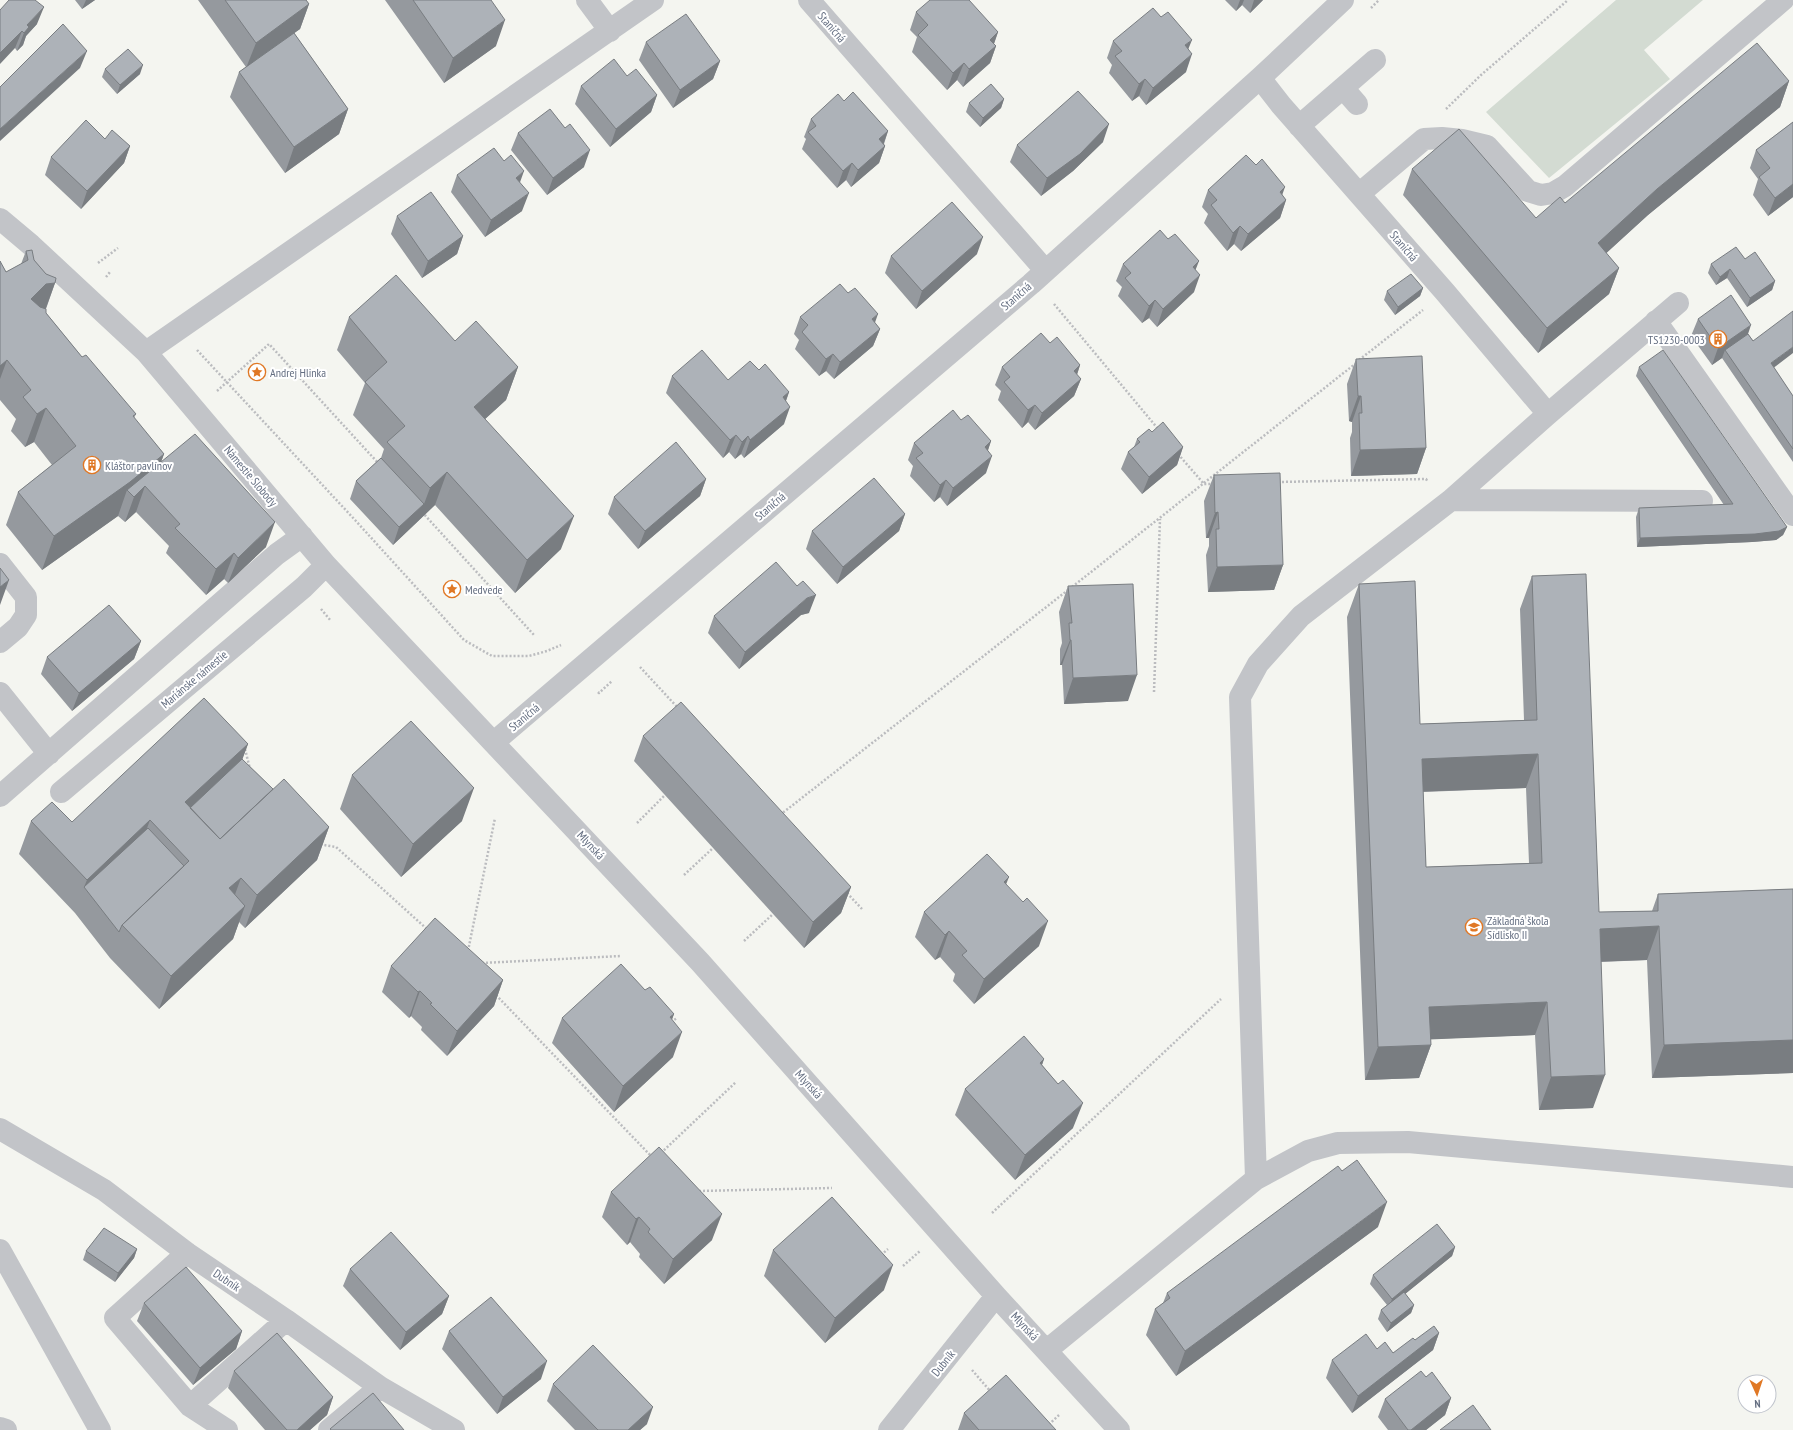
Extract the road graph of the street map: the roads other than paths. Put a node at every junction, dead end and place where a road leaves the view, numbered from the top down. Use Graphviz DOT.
graph roads {
  1 [pos="587,0"];
  2 [pos="653,0"];
  3 [pos="809,0"];
  4 [pos="1343,0"];
  5 [pos="1783,0"];
  6 [pos="610,30"];
  7 [pos="1375,60"];
  8 [pos="1260,78"];
  9 [pos="1343,88"];
  10 [pos="1357,104"];
  11 [pos="1299,126"];
  12 [pos="1359,194"];
  13 [pos="0,219"];
  14 [pos="1045,270"];
  15 [pos="1678,303"];
  16 [pos="1656,321"];
  17 [pos="146,352"];
  18 [pos="1548,414"];
  19 [pos="1451,500"];
  20 [pos="1702,501"];
  21 [pos="1793,515"];
  22 [pos="302,536"];
  23 [pos="0,564"];
  24 [pos="326,565"];
  25 [pos="0,642"];
  26 [pos="0,693"];
  27 [pos="494,742"];
  28 [pos="49,754"];
  29 [pos="61,792"];
  30 [pos="0,796"];
  31 [pos="4,1136"];
  32 [pos="1793,1177"];
  33 [pos="1256,1179"];
  34 [pos="0,1250"];
  35 [pos="187,1253"];
  36 [pos="996,1296"];
  37 [pos="286,1320"];
  38 [pos="1047,1350"];
  39 [pos="380,1387"];
  40 [pos="190,1406"];
  41 [pos="0,1428"];
  42 [pos="6,1430"];
  43 [pos="100,1430"];
  44 [pos="227,1430"];
  45 [pos="329,1430"];
  46 [pos="454,1430"];
  47 [pos="889,1430"];
  48 [pos="1120,1430"];
  1 -- 6 [label="street"];
  2 -- 6 [label="street"];
  3 -- 14 [label="street, Staničná"];
  4 -- 8 [label="street, Staničná"];
  5 -- 12 [label="street"];
  6 -- 17 [label="street"];
  7 -- 9 [label="street"];
  8 -- 11 [label="street, Staničná"];
  8 -- 14 [label="street, Staničná"];
  9 -- 10 [label="street"];
  9 -- 11 [label="street"];
  11 -- 12 [label="street, Staničná"];
  12 -- 18 [label="street, Staničná"];
  13 -- 17 [label="street, Námestie Slobody"];
  14 -- 27 [label="street, Staničná"];
  15 -- 16 [label="street"];
  16 -- 18 [label="street"];
  16 -- 21 [label="street"];
  17 -- 22 [label="street, Námestie Slobody"];
  18 -- 19 [label="street"];
  19 -- 20 [label="street"];
  19 -- 33 [label="street"];
  22 -- 24 [label="street, Námestie Slobody"];
  22 -- 28 [label="street"];
  23 -- 25 [label="street"];
  24 -- 27 [label="street, Námestie Slobody"];
  24 -- 29 [label="street, Mariánske námestie"];
  26 -- 28 [label="street"];
  27 -- 36 [label="street, Mlynská"];
  28 -- 30 [label="street"];
  31 -- 35 [label="street, Dubník"];
  32 -- 33 [label="street"];
  33 -- 38 [label="street"];
  34 -- 43 [label="street"];
  35 -- 37 [label="street, Dubník"];
  35 -- 40 [label="street"];
  36 -- 38 [label="street, Mlynská"];
  36 -- 47 [label="street, Dubník"];
  37 -- 39 [label="street, Dubník"];
  37 -- 40 [label="street"];
  38 -- 48 [label="street, Mlynská"];
  39 -- 45 [label="street"];
  39 -- 46 [label="street, Dubník"];
  40 -- 44 [label="street"];
  41 -- 42 [label="street"];
}
